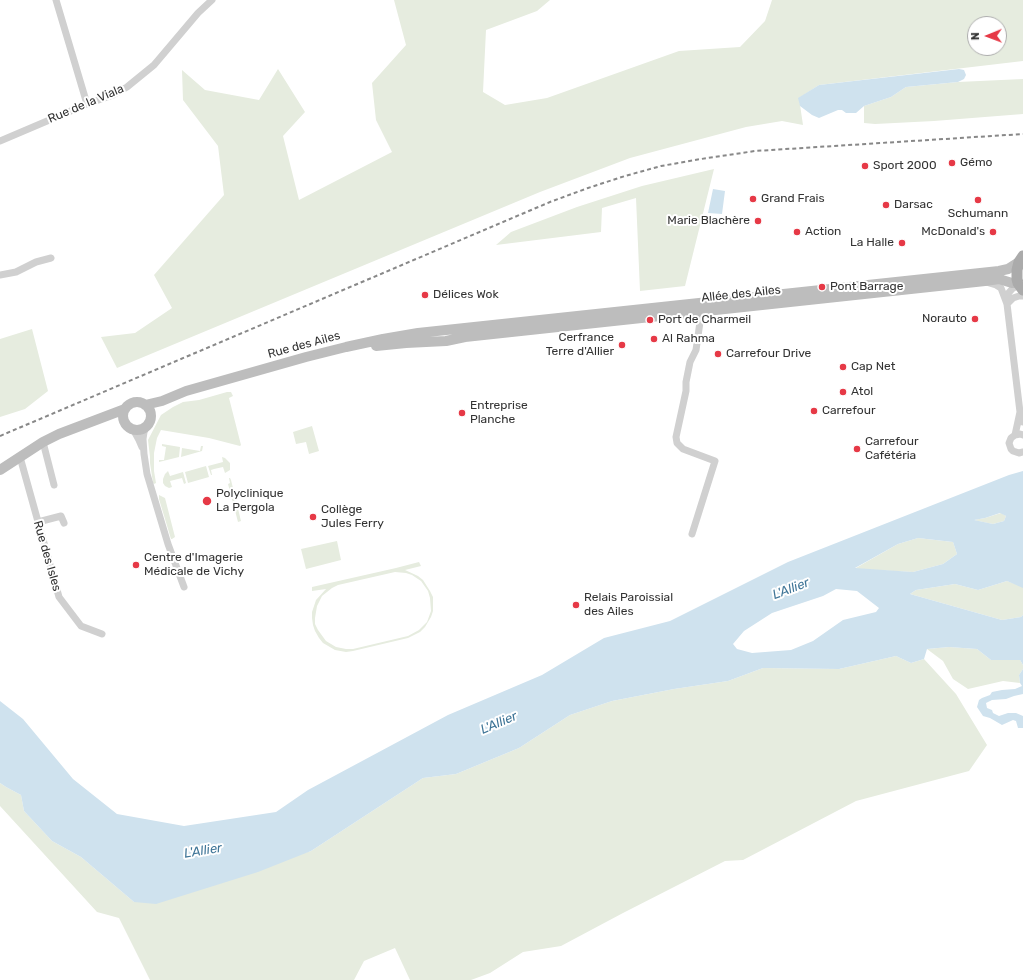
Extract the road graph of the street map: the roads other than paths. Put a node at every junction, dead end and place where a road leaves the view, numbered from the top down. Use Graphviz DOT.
graph roads {
  1 [pos="56,0"];
  2 [pos="212,0"];
  3 [pos="87,104"];
  4 [pos="0,141"];
  5 [pos="51,258"];
  6 [pos="1021,259"];
  7 [pos="0,275"];
  8 [pos="985,281"];
  9 [pos="1021,289"];
  10 [pos="1006,301"];
  11 [pos="702,307"];
  12 [pos="474,327"];
  13 [pos="466,338"];
  14 [pos="147,408"];
  15 [pos="125,409"];
  16 [pos="1020,412"];
  17 [pos="124,420"];
  18 [pos="1023,422"];
  19 [pos="89,423"];
  20 [pos="147,425"];
  21 [pos="133,429"];
  22 [pos="1015,435"];
  23 [pos="1023,435"];
  24 [pos="43,442"];
  25 [pos="1023,452"];
  26 [pos="144,454"];
  27 [pos="20,457"];
  28 [pos="0,470"];
  29 [pos="54,485"];
  30 [pos="38,522"];
  31 [pos="64,523"];
  32 [pos="692,534"];
  33 [pos="184,587"];
  34 [pos="102,634"];
  1 -- 3 [label="street"];
  2 -- 3 [label="street, Rue de la Viala"];
  3 -- 4 [label="street, Rue de la Viala"];
  5 -- 7 [label="street"];
  6 -- 9 [label="main road"];
  6 -- 11 [label="main road, Allée des Ailes"];
  8 -- 9 [label="main road, Allée des Ailes"];
  8 -- 10 [label="street"];
  8 -- 11 [label="main road, Allée des Ailes"];
  9 -- 10 [label="street"];
  9 -- 10 [label="street"];
  10 -- 16 [label="street"];
  11 -- 12 [label="main road, Allée des Ailes"];
  11 -- 13 [label="main road, Allée des Ailes"];
  11 -- 32 [label="street"];
  12 -- 14 [label="main road, Rue des Ailes"];
  13 -- 14 [label="main road, Rue des Ailes"];
  14 -- 15 [label="main road"];
  14 -- 20 [label="main road"];
  15 -- 17 [label="main road"];
  15 -- 19 [label="main road"];
  16 -- 18 [label="street"];
  16 -- 22 [label="street"];
  17 -- 19 [label="main road"];
  17 -- 21 [label="main road"];
  19 -- 24 [label="main road"];
  20 -- 21 [label="main road"];
  20 -- 26 [label="street"];
  21 -- 26 [label="street"];
  22 -- 23 [label="street"];
  22 -- 25 [label="street"];
  24 -- 27 [label="main road"];
  24 -- 29 [label="street"];
  26 -- 33 [label="street"];
  27 -- 28 [label="main road"];
  27 -- 30 [label="street, Rue des Isles"];
  30 -- 31 [label="street"];
  30 -- 34 [label="street, Rue des Isles"];
}
